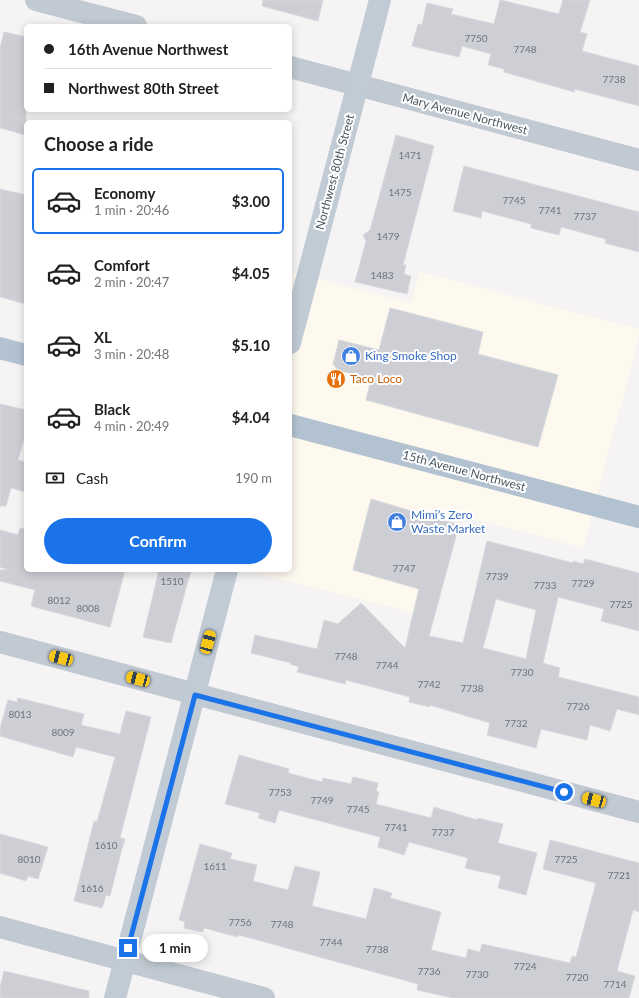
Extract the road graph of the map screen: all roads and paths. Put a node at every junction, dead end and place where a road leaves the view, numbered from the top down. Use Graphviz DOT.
graph roads {
  1 [pos="36,0"];
  2 [pos="380,0"];
  3 [pos="128,24"];
  4 [pos="292,68"];
  5 [pos="358,85"];
  6 [pos="639,160"];
  7 [pos="292,335"];
  8 [pos="0,348"];
  9 [pos="24,354"];
  10 [pos="292,426"];
  11 [pos="639,517"];
  12 [pos="226,572"];
  13 [pos="0,642"];
  14 [pos="195,695"];
  15 [pos="639,812"];
  16 [pos="0,927"];
  17 [pos="125,960"];
  18 [pos="115,998"];
  19 [pos="264,998"];
  1 -- 3 [label="street"];
  2 -- 5 [label="street, Northwest 80th Street"];
  4 -- 5 [label="street, Mary Avenue Northwest"];
  5 -- 6 [label="street, Mary Avenue Northwest"];
  5 -- 7 [label="street, Northwest 80th Street"];
  8 -- 9 [label="main road"];
  10 -- 11 [label="main road, 15th Avenue Northwest"];
  12 -- 14 [label="street"];
  13 -- 14 [label="street"];
  14 -- 15 [label="street"];
  14 -- 17 [label="street"];
  16 -- 17 [label="street"];
  17 -- 18 [label="street"];
  17 -- 19 [label="street"];
}
